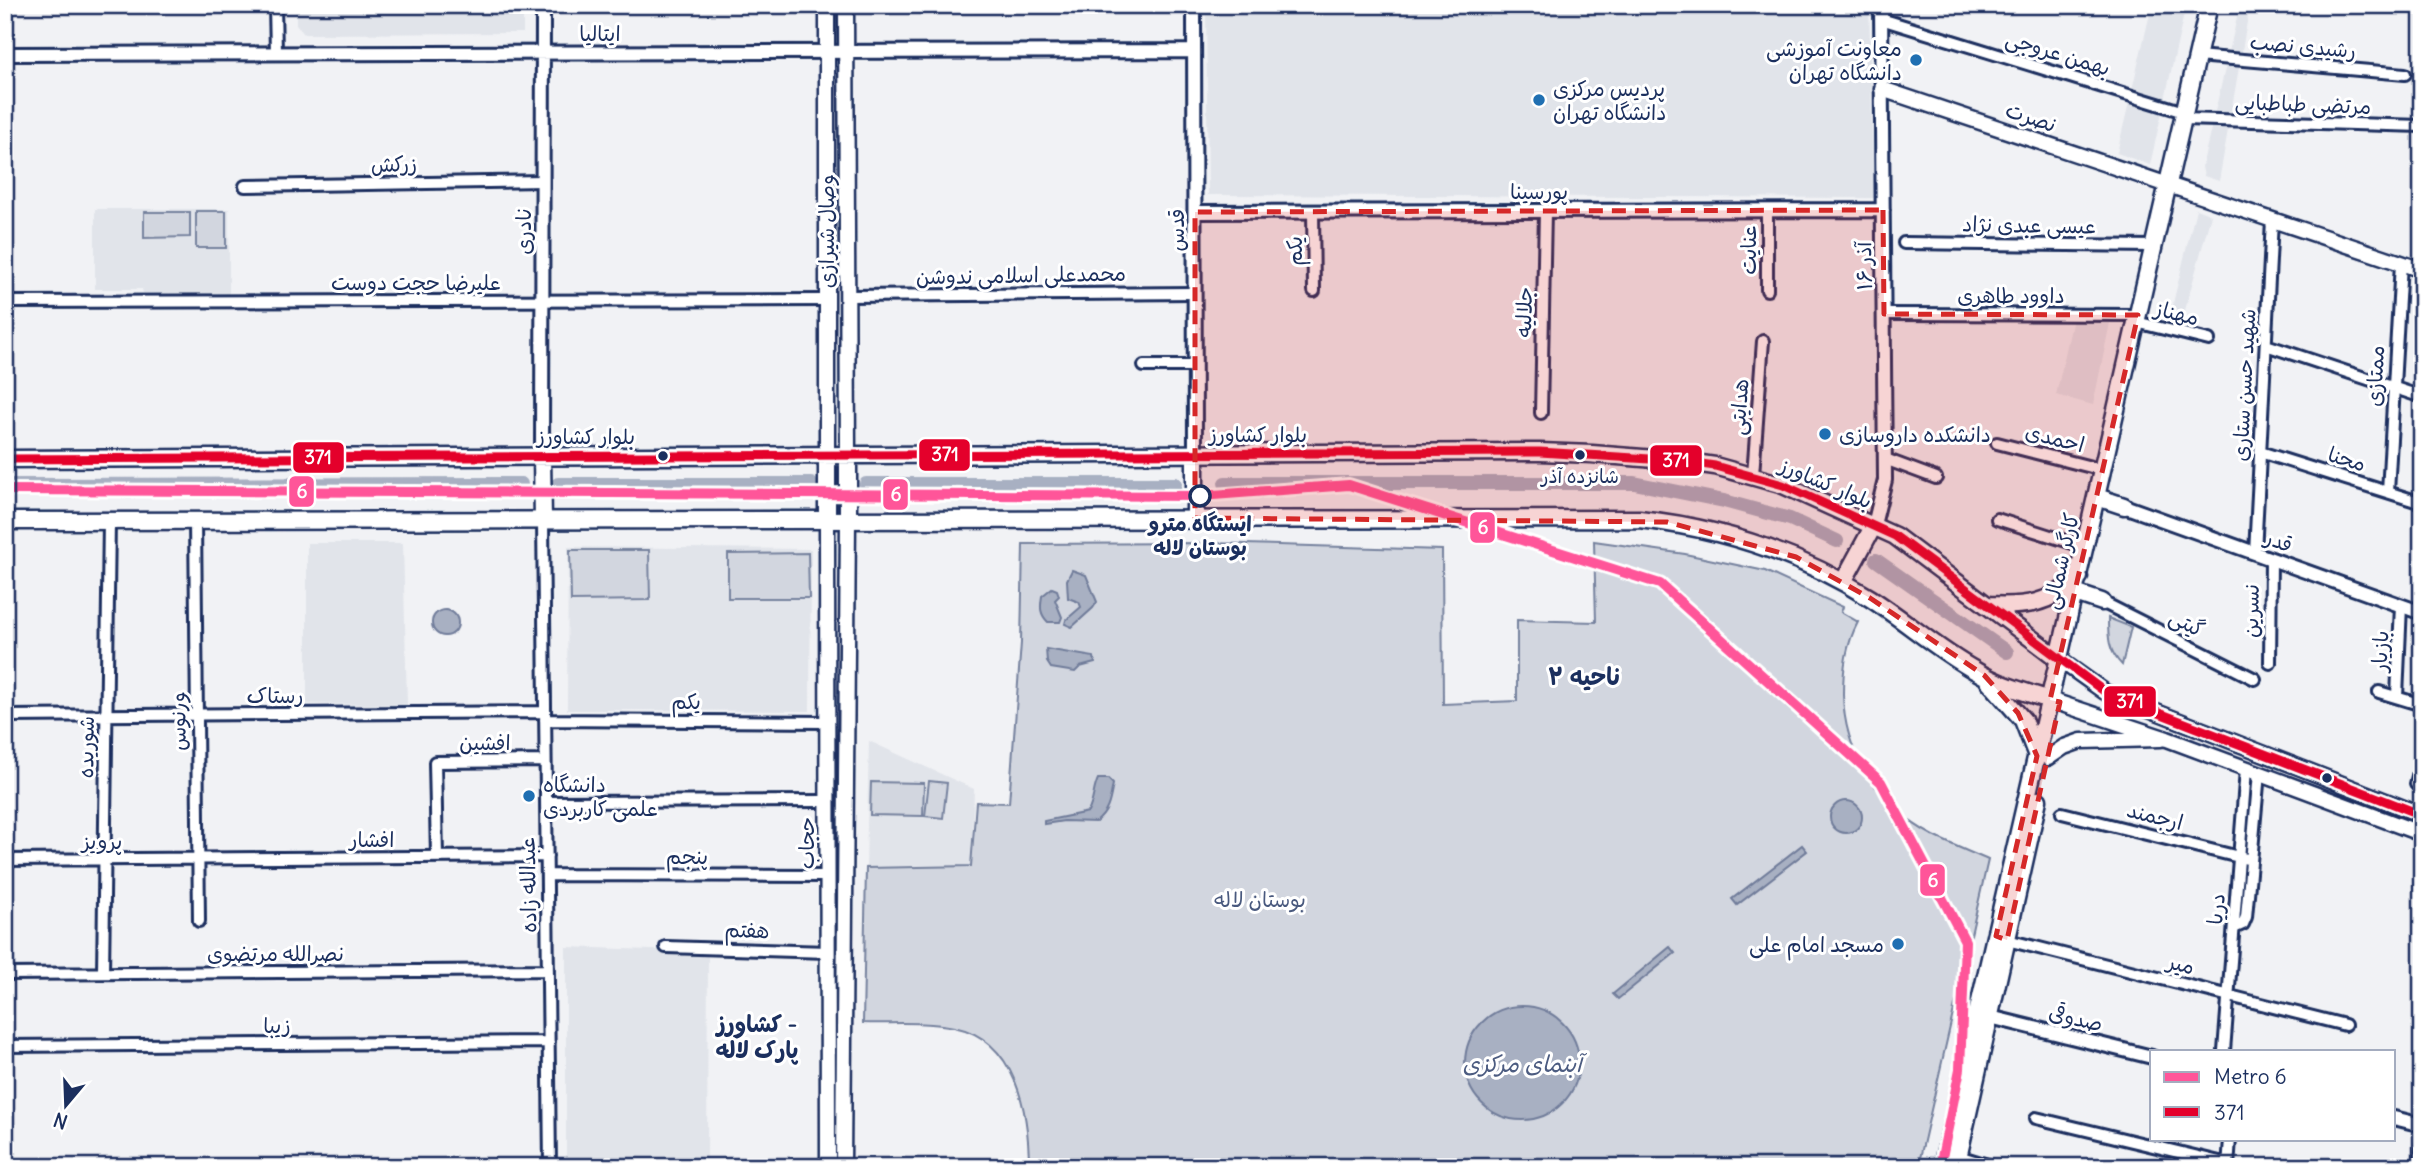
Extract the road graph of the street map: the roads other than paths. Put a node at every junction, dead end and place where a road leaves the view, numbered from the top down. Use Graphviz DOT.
graph roads {
  1 [pos="275,5"];
  2 [pos="543,5"];
  3 [pos="827,5"];
  4 [pos="846,5"];
  5 [pos="1194,5"];
  6 [pos="1881,5"];
  7 [pos="2209,5"];
  8 [pos="1881,19"];
  9 [pos="1194,51"];
  10 [pos="543,52"];
  11 [pos="827,52"];
  12 [pos="846,52"];
  13 [pos="276,53"];
  14 [pos="5,54"];
  15 [pos="2197,57"];
  16 [pos="2405,74"];
  17 [pos="1882,89"];
  18 [pos="2183,115"];
  19 [pos="2422,126"];
  20 [pos="543,181"];
  21 [pos="2167,184"];
  22 [pos="245,186"];
  23 [pos="1883,210"];
  24 [pos="1313,211"];
  25 [pos="1545,211"];
  26 [pos="1767,211"];
  27 [pos="1195,212"];
  28 [pos="2272,220"];
  29 [pos="1905,243"];
  30 [pos="2154,246"];
  31 [pos="2401,262"];
  32 [pos="2422,270"];
  33 [pos="1767,290"];
  34 [pos="1314,291"];
  35 [pos="1195,293"];
  36 [pos="847,296"];
  37 [pos="542,300"];
  38 [pos="827,300"];
  39 [pos="5,302"];
  40 [pos="1884,314"];
  41 [pos="2137,319"];
  42 [pos="2209,340"];
  43 [pos="1763,341"];
  44 [pos="2266,345"];
  45 [pos="1144,366"];
  46 [pos="1195,366"];
  47 [pos="2394,388"];
  48 [pos="2422,397"];
  49 [pos="1541,413"];
  50 [pos="1997,443"];
  51 [pos="2260,452"];
  52 [pos="1195,455"];
  53 [pos="827,456"];
  54 [pos="848,456"];
  55 [pos="542,457"];
  56 [pos="5,459"];
  57 [pos="1885,459"];
  58 [pos="2103,470"];
  59 [pos="1753,475"];
  60 [pos="1936,478"];
  61 [pos="2388,492"];
  62 [pos="2097,496"];
  63 [pos="2422,503"];
  64 [pos="2124,506"];
  65 [pos="1195,518"];
  66 [pos="827,519"];
  67 [pos="848,519"];
  68 [pos="1997,519"];
  69 [pos="108,520"];
  70 [pos="195,520"];
  71 [pos="543,520"];
  72 [pos="5,521"];
  73 [pos="1874,525"];
  74 [pos="2085,547"];
  75 [pos="2255,553"];
  76 [pos="2272,559"];
  77 [pos="1843,582"];
  78 [pos="2077,585"];
  79 [pos="2102,601"];
  80 [pos="827,604"];
  81 [pos="847,605"];
  82 [pos="1986,605"];
  83 [pos="2401,606"];
  84 [pos="2422,613"];
  85 [pos="2060,660"];
  86 [pos="2270,663"];
  87 [pos="1984,675"];
  88 [pos="2255,678"];
  89 [pos="2379,692"];
  90 [pos="2397,697"];
  91 [pos="2055,701"];
  92 [pos="2422,705"];
  93 [pos="197,714"];
  94 [pos="106,715"];
  95 [pos="5,716"];
  96 [pos="545,716"];
  97 [pos="846,721"];
  98 [pos="827,722"];
  99 [pos="2167,739"];
  100 [pos="2043,757"];
  101 [pos="2422,760"];
  102 [pos="545,761"];
  103 [pos="2252,771"];
  104 [pos="2416,784"];
  105 [pos="827,801"];
  106 [pos="846,801"];
  107 [pos="546,802"];
  108 [pos="2062,813"];
  109 [pos="2422,815"];
  110 [pos="2422,834"];
  111 [pos="547,856"];
  112 [pos="437,857"];
  113 [pos="2246,858"];
  114 [pos="199,859"];
  115 [pos="5,860"];
  116 [pos="104,860"];
  117 [pos="547,875"];
  118 [pos="827,876"];
  119 [pos="200,921"];
  120 [pos="2001,938"];
  121 [pos="666,947"];
  122 [pos="828,952"];
  123 [pos="548,970"];
  124 [pos="103,973"];
  125 [pos="5,974"];
  126 [pos="827,992"];
  127 [pos="845,992"];
  128 [pos="2229,996"];
  129 [pos="1984,1015"];
  130 [pos="2345,1025"];
  131 [pos="549,1042"];
  132 [pos="5,1046"];
  133 [pos="2224,1050"];
  134 [pos="2150,1056"];
  135 [pos="2036,1118"];
  136 [pos="2396,1118"];
  137 [pos="2422,1125"];
  138 [pos="2230,1140"];
  139 [pos="2422,1144"];
  140 [pos="1950,1160"];
  141 [pos="2228,1166"];
  142 [pos="550,1167"];
  143 [pos="828,1167"];
  144 [pos="843,1167"];
  145 [pos="1994,1167"];
  146 [pos="2420,1167"];
  1 -- 13 [label="street"];
  2 -- 10 [label="street, نادری"];
  3 -- 11 [label="main road, وصال شیرازی"];
  4 -- 12 [label="main road, وصال شیرازی"];
  5 -- 9 [label="street, قدس"];
  6 -- 8 [label="street, ۱۶ آذر"];
  7 -- 15 [label="main road, کارگر شمالی"];
  8 -- 17 [label="street, ۱۶ آذر"];
  8 -- 18 [label="street, بهمن عروجی"];
  9 -- 12 [label="street, ایتالیا"];
  9 -- 27 [label="street, قدس"];
  10 -- 11 [label="street, ایتالیا"];
  10 -- 13 [label="street, ایتالیا"];
  10 -- 20 [label="street, نادری"];
  11 -- 12 [label="street, ایتالیا"];
  11 -- 38 [label="main road, وصال شیرازی"];
  12 -- 36 [label="main road, وصال شیرازی"];
  13 -- 14 [label="street, ایتالیا"];
  15 -- 16 [label="street, رشیدی نصب"];
  15 -- 18 [label="main road, کارگر شمالی"];
  17 -- 21 [label="main road, نصرت"];
  17 -- 23 [label="street, ۱۶ آذر"];
  18 -- 19 [label="street, مرتضی طباطبایی"];
  18 -- 21 [label="main road, کارگر شمالی"];
  20 -- 22 [label="street, زرکش"];
  20 -- 37 [label="street, نادری"];
  21 -- 28 [label="main road, نصرت"];
  21 -- 30 [label="main road, کارگر شمالی"];
  23 -- 26 [label="street, پورسینا"];
  23 -- 40 [label="street, ۱۶ آذر"];
  24 -- 25 [label="street, پورسینا"];
  24 -- 27 [label="street, پورسینا"];
  24 -- 34 [label="street, یکم"];
  25 -- 26 [label="street, پورسینا"];
  25 -- 49 [label="street, جلالیه"];
  26 -- 33 [label="street, عنایت"];
  27 -- 35 [label="street, قدس"];
  28 -- 31 [label="main road"];
  28 -- 44 [label="street, شهید حسن ستاری"];
  29 -- 30 [label="street, عیسی عبدی نژاد"];
  30 -- 41 [label="main road, کارگر شمالی"];
  31 -- 32 [label="main road"];
  31 -- 47 [label="street, ممتازی"];
  35 -- 36 [label="street, محمدعلی اسلامی ندوشن"];
  35 -- 46 [label="street, قدس"];
  36 -- 54 [label="main road, وصال شیرازی"];
  37 -- 38 [label="street, علیرضا حجت دوست"];
  37 -- 39 [label="street, علیرضا حجت دوست"];
  37 -- 55 [label="street, نادری"];
  38 -- 53 [label="main road, وصال شیرازی"];
  40 -- 41 [label="street, داوود طاهری"];
  40 -- 57 [label="street, ۱۶ آذر"];
  41 -- 42 [label="street, مهناز"];
  41 -- 58 [label="main road, کارگر شمالی"];
  43 -- 59 [label="street, هدایتی"];
  44 -- 47 [label="street"];
  44 -- 51 [label="street, شهید حسن ستاری"];
  45 -- 46 [label="street"];
  46 -- 52 [label="street, قدس"];
  47 -- 48 [label="street"];
  47 -- 61 [label="street, ممتازی"];
  50 -- 58 [label="street, احمدی"];
  51 -- 61 [label="street, محنا"];
  51 -- 75 [label="street, شهید حسن ستاری"];
  52 -- 54 [label="main road, بلوار کشاورز"];
  52 -- 59 [label="main road, بلوار کشاورز"];
  52 -- 65 [label="main road"];
  53 -- 54 [label="main road, بلوار کشاورز"];
  53 -- 55 [label="main road, بلوار کشاورز"];
  53 -- 66 [label="main road"];
  54 -- 67 [label="main road"];
  55 -- 56 [label="main road, بلوار کشاورز"];
  55 -- 71 [label="main road"];
  57 -- 60 [label="street"];
  57 -- 73 [label="street, ۱۶ آذر"];
  58 -- 62 [label="main road, کارگر شمالی"];
  59 -- 73 [label="main road, بلوار کشاورز"];
  61 -- 63 [label="street, محنا"];
  62 -- 64 [label="main road"];
  62 -- 74 [label="main road, کارگر شمالی"];
  64 -- 75 [label="street, قدر"];
  65 -- 67 [label="main road"];
  65 -- 77 [label="main road"];
  66 -- 67 [label="main road"];
  66 -- 71 [label="main road"];
  66 -- 80 [label="main road, حجاب"];
  67 -- 81 [label="main road, حجاب"];
  68 -- 74 [label="street"];
  69 -- 70 [label="main road"];
  69 -- 72 [label="main road"];
  69 -- 94 [label="street, شوریده"];
  70 -- 71 [label="main road"];
  70 -- 93 [label="street, ورنوس"];
  71 -- 96 [label="street, عبدالله زاده"];
  73 -- 77 [label="main road"];
  73 -- 82 [label="main road, بلوار کشاورز"];
  74 -- 78 [label="main road, کارگر شمالی"];
  75 -- 76 [label="street, قدر"];
  76 -- 83 [label="street, قدر"];
  76 -- 86 [label="street, نسرین"];
  77 -- 87 [label="main road"];
  78 -- 79 [label="main road"];
  78 -- 82 [label="main road"];
  78 -- 85 [label="main road, کارگر شمالی"];
  79 -- 88 [label="street, گیتی"];
  80 -- 81 [label="main road"];
  80 -- 98 [label="main road, حجاب"];
  81 -- 97 [label="main road, حجاب"];
  82 -- 85 [label="main road, بلوار کشاورز"];
  83 -- 84 [label="street, قدر"];
  83 -- 90 [label="street, بازیار"];
  85 -- 91 [label="main road, کارگر شمالی"];
  85 -- 109 [label="main road, بلوار کشاورز"];
  87 -- 91 [label="main road"];
  87 -- 100 [label="main road"];
  89 -- 90 [label="street"];
  90 -- 92 [label="street"];
  91 -- 99 [label="main road"];
  91 -- 100 [label="main road, کارگر شمالی"];
  93 -- 94 [label="street, رستاک"];
  93 -- 96 [label="street, رستاک"];
  93 -- 114 [label="street, ورنوس"];
  94 -- 95 [label="street, رستاک"];
  94 -- 116 [label="street, شوریده"];
  96 -- 98 [label="street, یکم"];
  96 -- 102 [label="street, عبدالله زاده"];
  97 -- 98 [label="main road"];
  97 -- 106 [label="main road, حجاب"];
  98 -- 105 [label="main road, حجاب"];
  99 -- 100 [label="main road"];
  99 -- 103 [label="main road"];
  100 -- 120 [label="main road, کارگر شمالی"];
  101 -- 104 [label="street"];
  102 -- 107 [label="street, عبدالله زاده"];
  102 -- 112 [label="street, افشین"];
  103 -- 110 [label="main road"];
  103 -- 113 [label="street, دریا"];
  105 -- 106 [label="main road"];
  105 -- 107 [label="street"];
  105 -- 118 [label="main road, حجاب"];
  106 -- 127 [label="main road, حجاب"];
  107 -- 111 [label="street, عبدالله زاده"];
  108 -- 113 [label="street, ارجمند"];
  111 -- 112 [label="street, افشار"];
  111 -- 117 [label="street, عبدالله زاده"];
  112 -- 114 [label="street, افشار"];
  113 -- 128 [label="street, دریا"];
  114 -- 116 [label="street, پرویز"];
  114 -- 119 [label="street, ورنوس"];
  115 -- 116 [label="street, پرویز"];
  116 -- 124 [label="street, شوریده"];
  117 -- 118 [label="street, پنجم"];
  117 -- 123 [label="street, عبدالله زاده"];
  118 -- 122 [label="main road, حجاب"];
  120 -- 128 [label="street, میر"];
  120 -- 129 [label="main road, کارگر شمالی"];
  121 -- 122 [label="street, هفتم"];
  122 -- 126 [label="main road, حجاب"];
  123 -- 124 [label="street, نصرالله مرتضوی"];
  123 -- 131 [label="street, عبدالله زاده"];
  124 -- 125 [label="street, نصرالله مرتضوی"];
  126 -- 127 [label="main road"];
  126 -- 143 [label="main road, حجاب"];
  127 -- 144 [label="main road, حجاب"];
  128 -- 130 [label="street, میر"];
  128 -- 133 [label="street, دریا"];
  129 -- 134 [label="street, صدوقی"];
  129 -- 140 [label="main road, کارگر شمالی"];
  131 -- 132 [label="street, زیبا"];
  131 -- 142 [label="street, عبدالله زاده"];
  135 -- 141 [label="street"];
  136 -- 137 [label="street"];
  138 -- 141 [label="street"];
  139 -- 146 [label="street"];
  140 -- 145 [label="street"];
}
